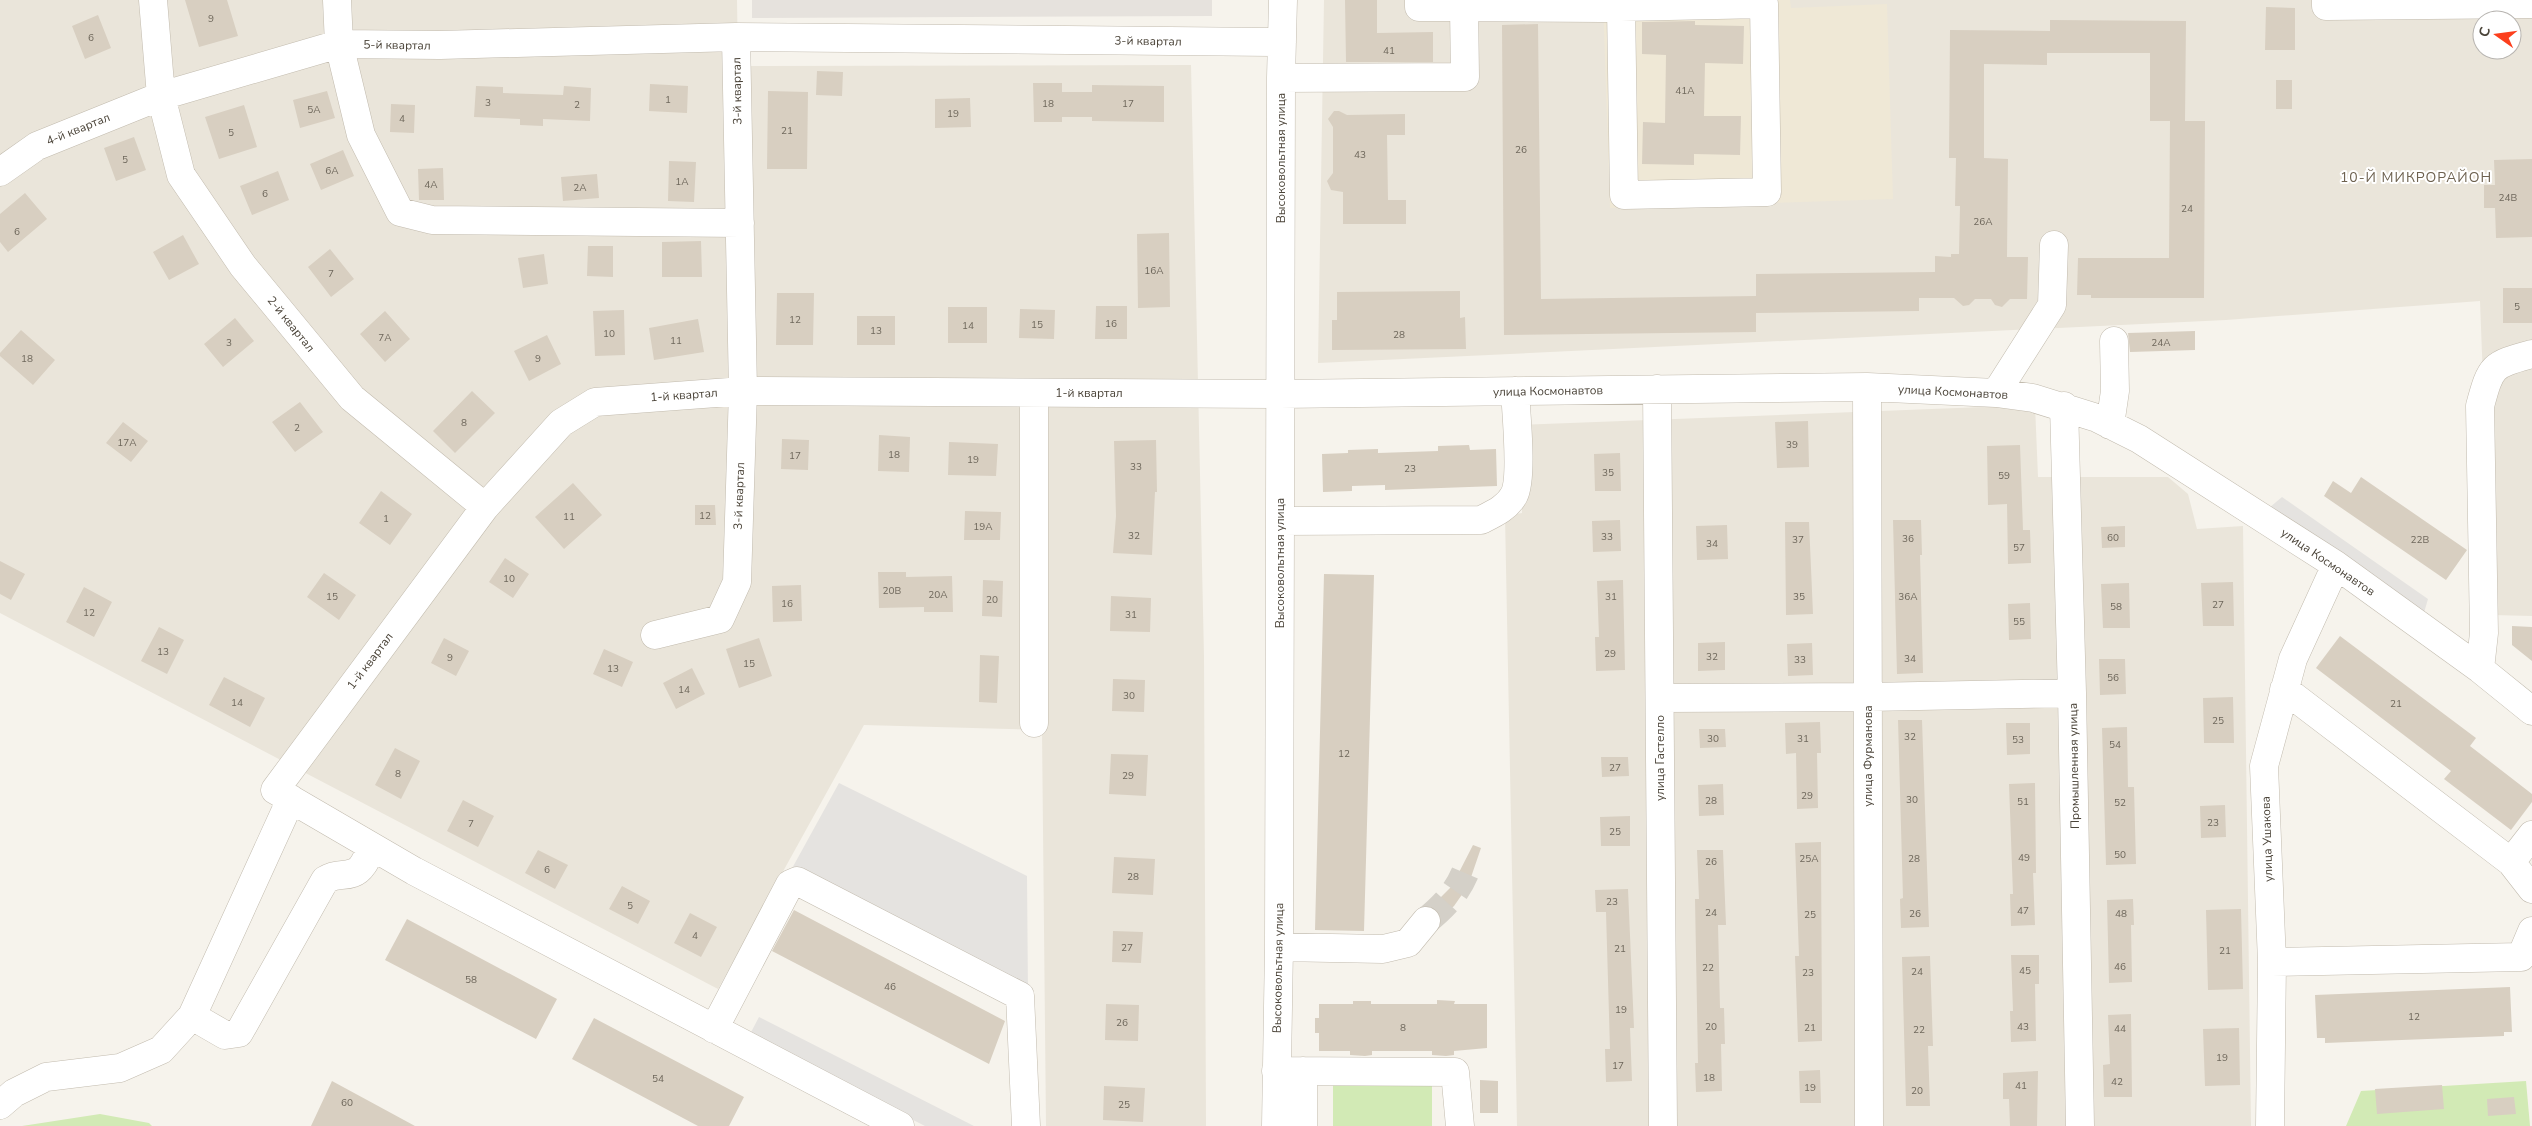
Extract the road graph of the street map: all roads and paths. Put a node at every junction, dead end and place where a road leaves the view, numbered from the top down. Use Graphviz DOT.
graph roads {
  1 [pos="153,0"];
  2 [pos="337,0"];
  3 [pos="1283,0"];
  4 [pos="1419,0"];
  5 [pos="2326,0"];
  6 [pos="2532,4"];
  7 [pos="1464,7"];
  8 [pos="1621,7"];
  9 [pos="736,37"];
  10 [pos="1282,42"];
  11 [pos="339,44"];
  12 [pos="1281,78"];
  13 [pos="161,96"];
  14 [pos="0,172"];
  15 [pos="740,223"];
  16 [pos="2054,245"];
  17 [pos="2114,341"];
  18 [pos="2532,354"];
  19 [pos="1866,386"];
  20 [pos="1657,389"];
  21 [pos="743,391"];
  22 [pos="1515,391"];
  23 [pos="1034,393"];
  24 [pos="1996,393"];
  25 [pos="1280,394"];
  26 [pos="2064,406"];
  27 [pos="2110,425"];
  28 [pos="485,507"];
  29 [pos="1280,521"];
  30 [pos="2336,565"];
  31 [pos="656,636"];
  32 [pos="2480,669"];
  33 [pos="2284,689"];
  34 [pos="2072,693"];
  35 [pos="1868,697"];
  36 [pos="1660,698"];
  37 [pos="2532,711"];
  38 [pos="1034,723"];
  39 [pos="283,795"];
  40 [pos="2532,835"];
  41 [pos="372,847"];
  42 [pos="2511,862"];
  43 [pos="2532,889"];
  44 [pos="1426,921"];
  45 [pos="2532,931"];
  46 [pos="1279,948"];
  47 [pos="2272,962"];
  48 [pos="192,1016"];
  49 [pos="714,1029"];
  50 [pos="1276,1071"];
  51 [pos="1303,1071"];
  52 [pos="0,1105"];
  53 [pos="900,1126"];
  54 [pos="1026,1126"];
  55 [pos="1276,1126"];
  56 [pos="1303,1126"];
  57 [pos="1460,1126"];
  58 [pos="1663,1126"];
  59 [pos="1869,1126"];
  60 [pos="2080,1126"];
  61 [pos="2270,1126"];
  1 -- 13 [label="street"];
  2 -- 11 [label="street"];
  3 -- 10 [label="street, Высоковольтная улица"];
  4 -- 7 [label="street"];
  5 -- 6 [label="street"];
  7 -- 8 [label="street"];
  7 -- 12 [label="street"];
  8 -- 8 [label="street"];
  9 -- 10 [label="street, 3-й квартал"];
  9 -- 11 [label="street, 5-й квартал"];
  9 -- 15 [label="street, 3-й квартал"];
  10 -- 12 [label="street, Высоковольтная улица"];
  11 -- 13 [label="street, 5-й квартал"];
  11 -- 15 [label="street"];
  12 -- 25 [label="street, Высоковольтная улица"];
  13 -- 14 [label="street, 4-й квартал"];
  13 -- 28 [label="street, 2-й квартал"];
  15 -- 21 [label="street, 3-й квартал"];
  16 -- 24 [label="street"];
  17 -- 27 [label="street"];
  18 -- 32 [label="street"];
  19 -- 20 [label="street, улица Космонавтов"];
  19 -- 24 [label="street, улица Космонавтов"];
  19 -- 35 [label="street, улица Фурманова"];
  20 -- 22 [label="street, улица Космонавтов"];
  20 -- 36 [label="street, улица Гастелло"];
  21 -- 23 [label="street, 1-й квартал"];
  21 -- 28 [label="street, 1-й квартал"];
  21 -- 31 [label="street, 3-й квартал"];
  22 -- 25 [label="street, улица Космонавтов"];
  22 -- 29 [label="street"];
  23 -- 25 [label="street, 1-й квартал"];
  23 -- 38 [label="street"];
  24 -- 26 [label="street, улица Космонавтов"];
  25 -- 29 [label="street, Высоковольтная улица"];
  26 -- 27 [label="street, улица Космонавтов"];
  26 -- 34 [label="street, Промышленная улица"];
  27 -- 30 [label="street, улица Космонавтов"];
  28 -- 39 [label="street, 1-й квартал"];
  29 -- 46 [label="street, Высоковольтная улица"];
  30 -- 32 [label="street, улица Космонавтов"];
  30 -- 33 [label="street, улица Ушакова"];
  32 -- 37 [label="street, улица Космонавтов"];
  33 -- 42 [label="street"];
  33 -- 47 [label="street, улица Ушакова"];
  34 -- 35 [label="street"];
  34 -- 60 [label="street, Промышленная улица"];
  35 -- 36 [label="street"];
  35 -- 59 [label="street, улица Фурманова"];
  36 -- 58 [label="street, улица Гастелло"];
  39 -- 41 [label="street"];
  39 -- 48 [label="street, 1-й квартал"];
  40 -- 42 [label="street"];
  41 -- 48 [label="street"];
  41 -- 49 [label="street"];
  42 -- 43 [label="street"];
  44 -- 46 [label="street"];
  45 -- 47 [label="street"];
  46 -- 50 [label="street, Высоковольтная улица"];
  47 -- 61 [label="street, улица Ушакова"];
  48 -- 52 [label="street, 1-й квартал"];
  49 -- 53 [label="street"];
  49 -- 54 [label="street"];
  50 -- 51 [label="street"];
  50 -- 55 [label="street, Высоковольтная улица"];
  51 -- 56 [label="street"];
  51 -- 57 [label="street"];
}
